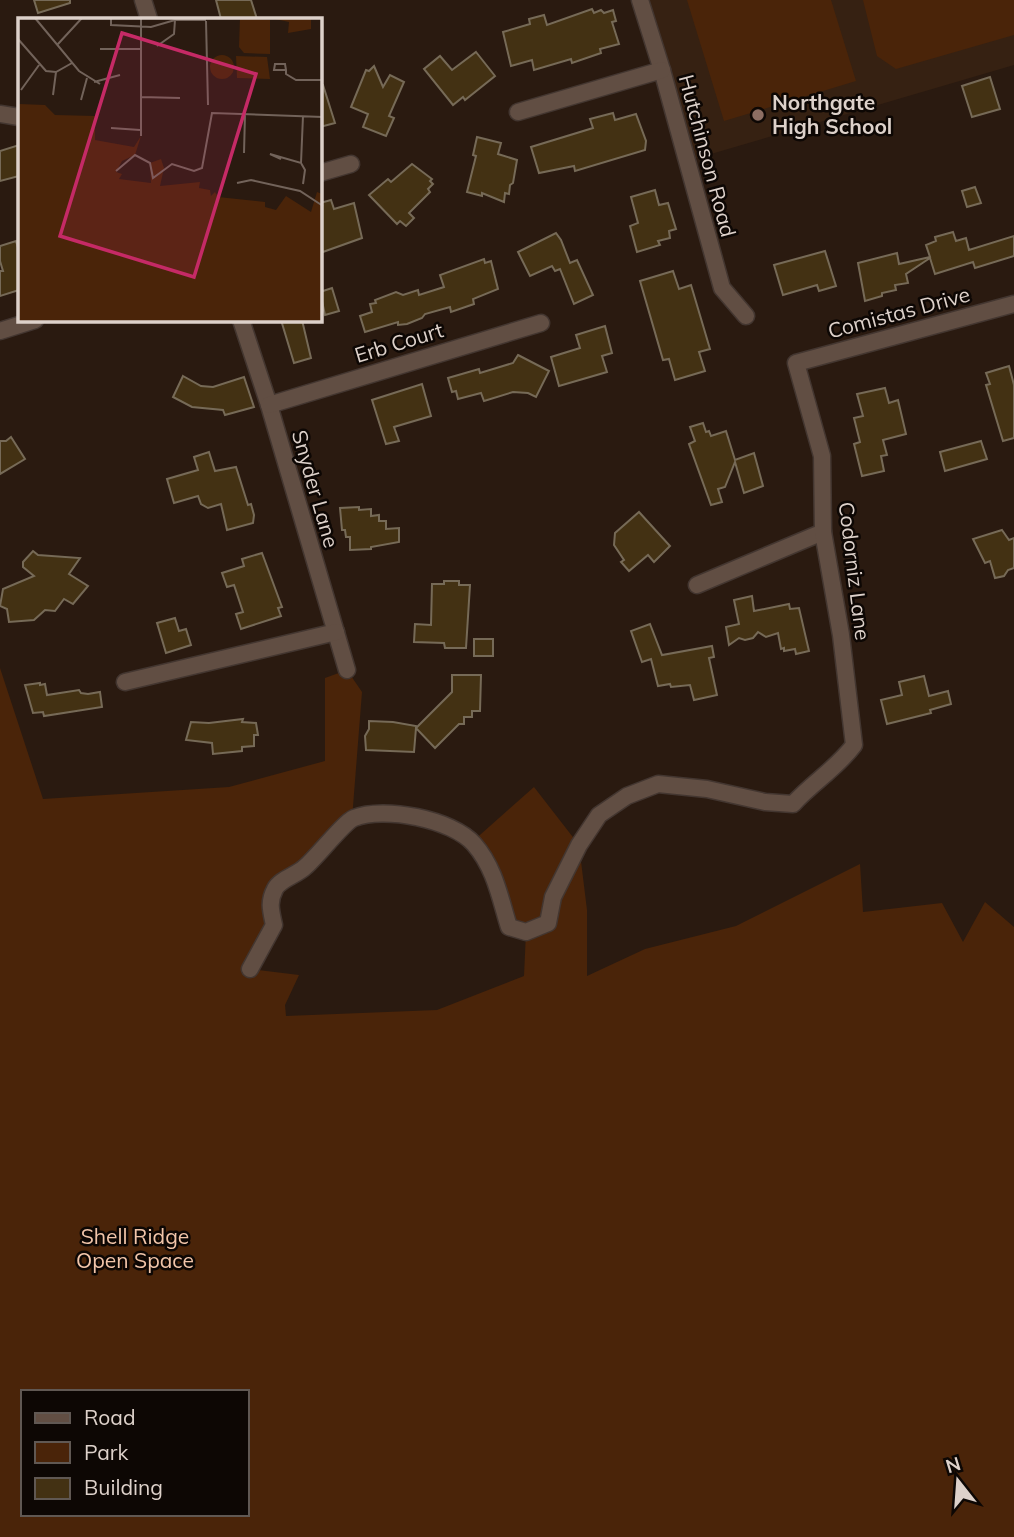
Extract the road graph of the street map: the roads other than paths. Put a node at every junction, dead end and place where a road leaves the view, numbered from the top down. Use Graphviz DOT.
graph roads {
  1 [pos="144,0"];
  2 [pos="640,0"];
  3 [pos="149,18"];
  4 [pos="662,70"];
  5 [pos="518,112"];
  6 [pos="0,114"];
  7 [pos="18,117"];
  8 [pos="351,164"];
  9 [pos="322,172"];
  10 [pos="1014,304"];
  11 [pos="746,316"];
  12 [pos="29,322"];
  13 [pos="242,322"];
  14 [pos="541,323"];
  15 [pos="0,331"];
  16 [pos="796,363"];
  17 [pos="269,405"];
  18 [pos="823,532"];
  19 [pos="697,585"];
  20 [pos="336,632"];
  21 [pos="347,670"];
  22 [pos="125,682"];
  23 [pos="250,969"];
  1 -- 3 [label="street"];
  2 -- 4 [label="street, Hutchinson Road"];
  4 -- 5 [label="street"];
  4 -- 11 [label="street, Hutchinson Road"];
  6 -- 7 [label="street"];
  8 -- 9 [label="street"];
  10 -- 16 [label="street, Comistas Drive"];
  12 -- 15 [label="street"];
  13 -- 17 [label="street, Snyder Lane"];
  14 -- 17 [label="street, Erb Court"];
  16 -- 18 [label="street, Codorniz Lane"];
  17 -- 20 [label="street, Snyder Lane"];
  18 -- 19 [label="street"];
  18 -- 23 [label="street, Codorniz Lane"];
  20 -- 21 [label="street, Snyder Lane"];
  20 -- 22 [label="street"];
}
